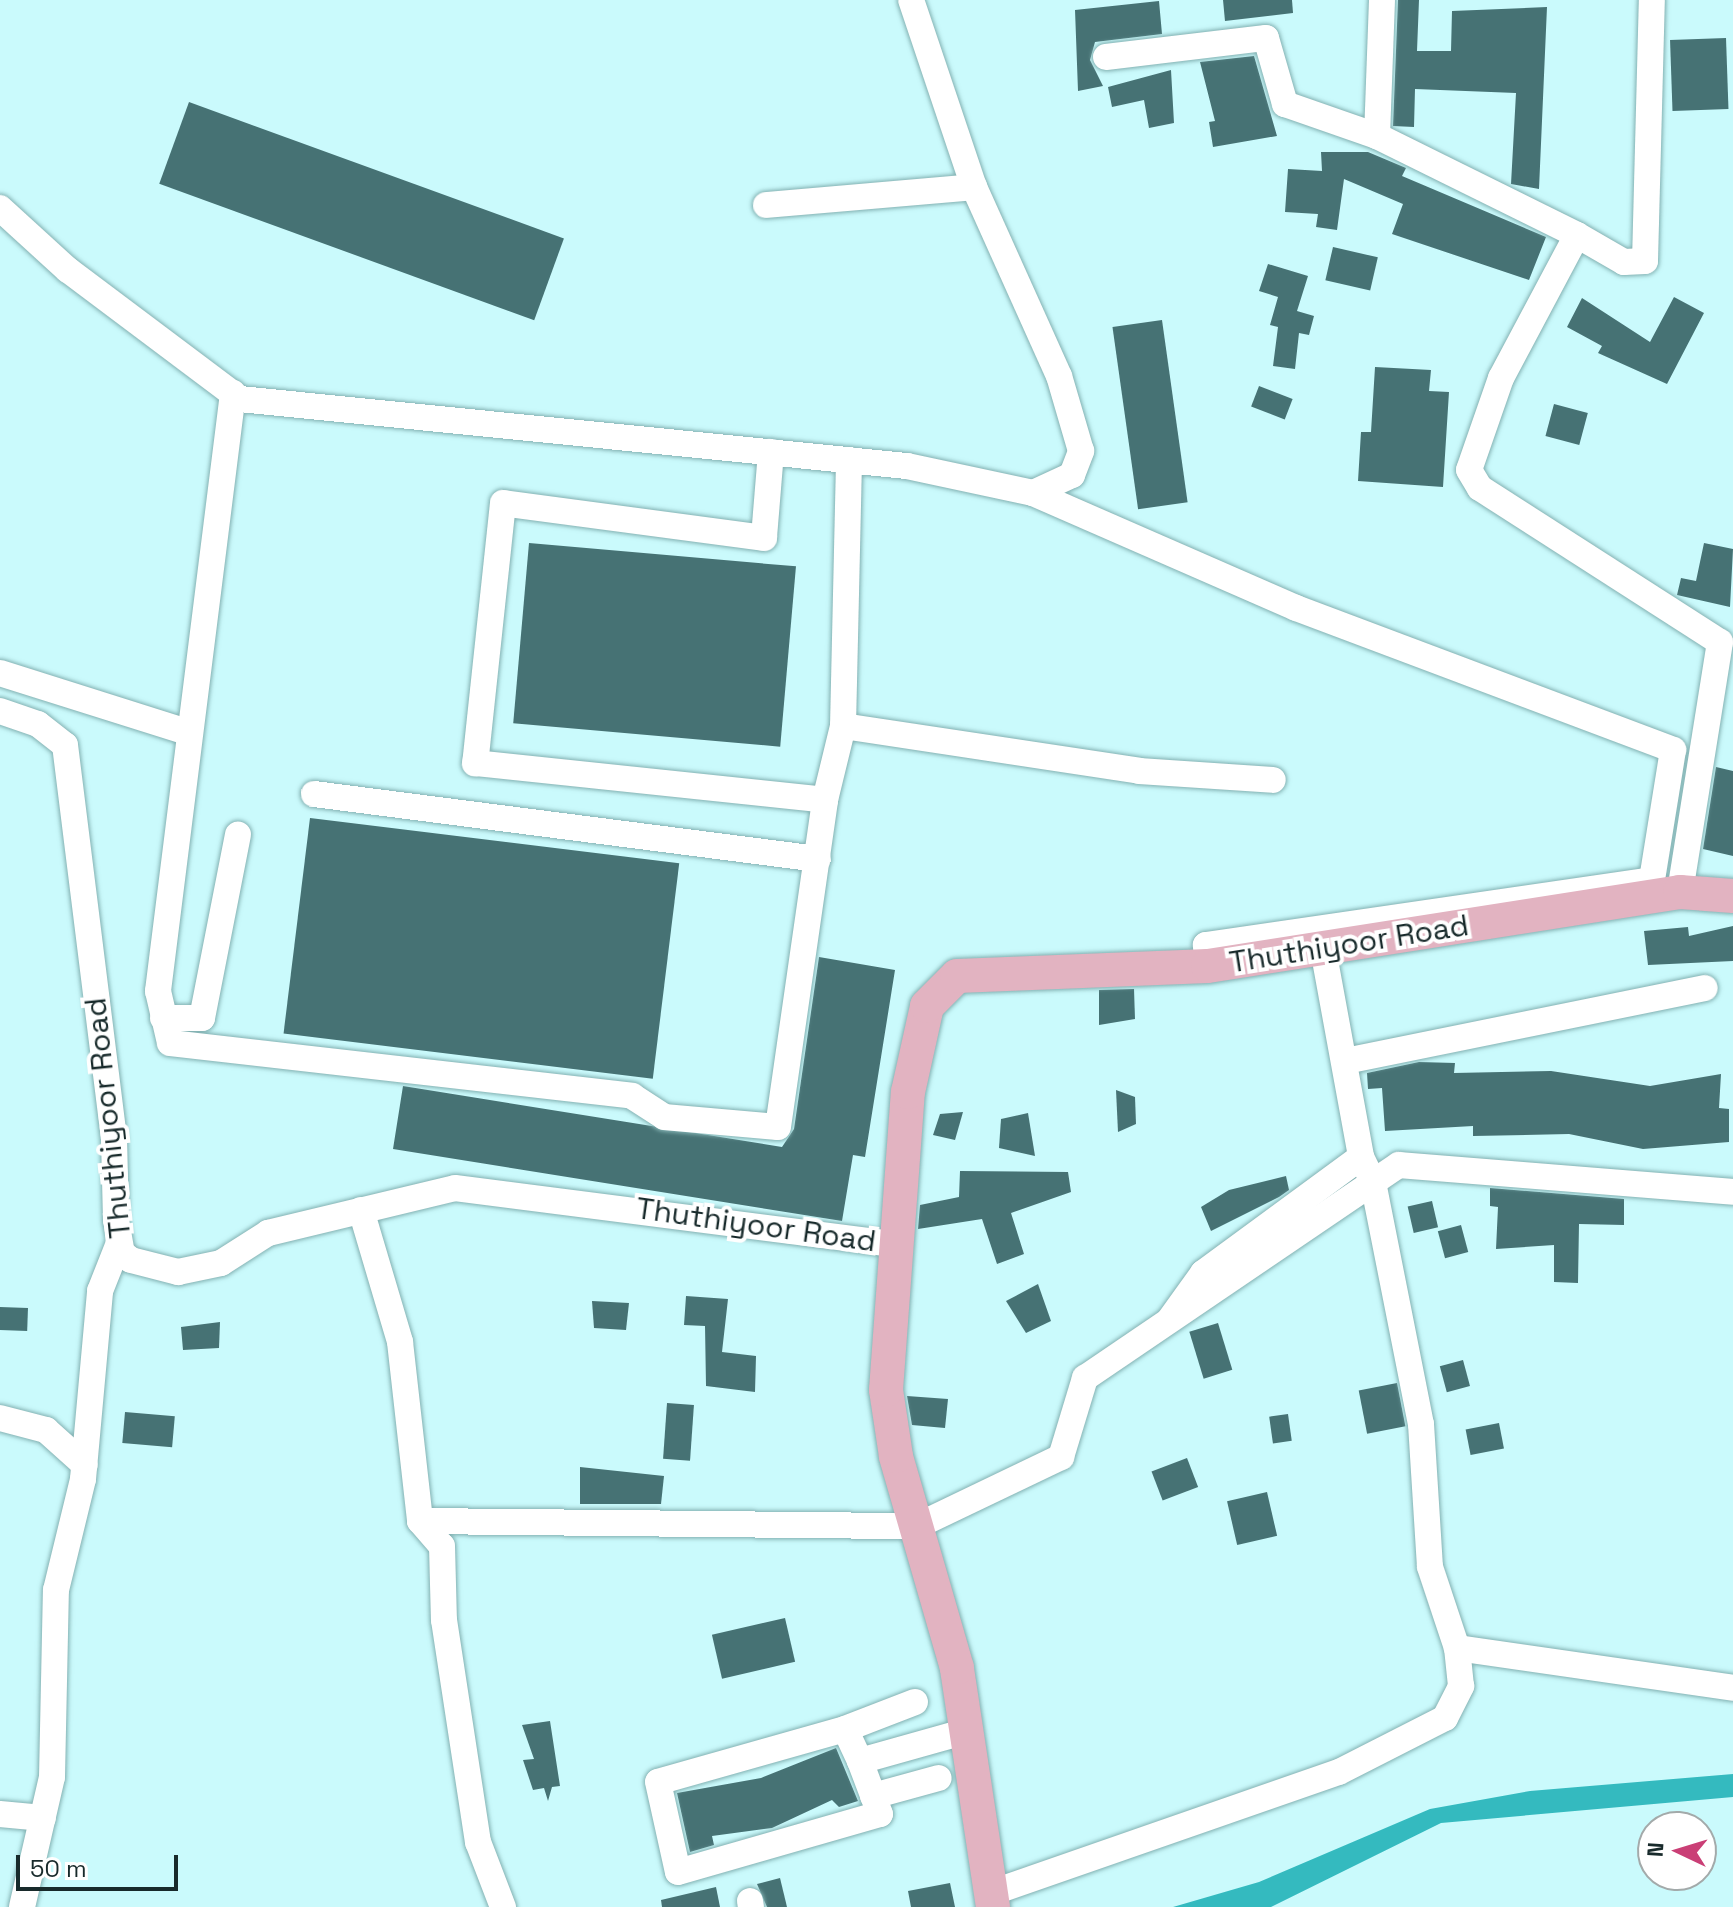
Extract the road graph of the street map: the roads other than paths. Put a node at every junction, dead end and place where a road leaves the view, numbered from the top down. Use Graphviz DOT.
graph roads {
  1 [pos="911,0"];
  2 [pos="1382,0"];
  3 [pos="1652,0"];
  4 [pos="1106,57"];
  5 [pos="1377,136"];
  6 [pos="974,187"];
  7 [pos="766,205"];
  8 [pos="0,208"];
  9 [pos="1577,235"];
  10 [pos="233,393"];
  11 [pos="771,452"];
  12 [pos="849,460"];
  13 [pos="1033,493"];
  14 [pos="0,673"];
  15 [pos="0,711"];
  16 [pos="843,726"];
  17 [pos="190,733"];
  18 [pos="1273,780"];
  19 [pos="314,794"];
  20 [pos="825,800"];
  21 [pos="238,834"];
  22 [pos="818,859"];
  23 [pos="1680,892"];
  24 [pos="1733,896"];
  25 [pos="1323,949"];
  26 [pos="1208,966"];
  27 [pos="1705,988"];
  28 [pos="163,1018"];
  29 [pos="1346,1061"];
  30 [pos="1361,1157"];
  31 [pos="1373,1182"];
  32 [pos="1733,1192"];
  33 [pos="361,1210"];
  34 [pos="119,1243"];
  35 [pos="893,1244"];
  36 [pos="1161,1332"];
  37 [pos="0,1418"];
  38 [pos="85,1465"];
  39 [pos="420,1521"];
  40 [pos="917,1526"];
  41 [pos="1457,1648"];
  42 [pos="1733,1688"];
  43 [pos="915,1702"];
  44 [pos="845,1729"];
  45 [pos="967,1731"];
  46 [pos="860,1761"];
  47 [pos="939,1778"];
  48 [pos="873,1796"];
  49 [pos="0,1814"];
  50 [pos="43,1818"];
  51 [pos="992,1900"];
  52 [pos="22,1907"];
  53 [pos="503,1907"];
  1 -- 6 [label="street"];
  2 -- 5 [label="street"];
  3 -- 9 [label="street"];
  4 -- 5 [label="street"];
  5 -- 9 [label="street"];
  6 -- 7 [label="street"];
  6 -- 13 [label="street"];
  8 -- 10 [label="street"];
  9 -- 23 [label="street"];
  10 -- 11 [label="street"];
  10 -- 17 [label="street"];
  11 -- 12 [label="street"];
  11 -- 20 [label="street"];
  12 -- 13 [label="street"];
  12 -- 16 [label="street"];
  13 -- 26 [label="street"];
  14 -- 17 [label="street"];
  15 -- 34 [label="street, Thuthiyoor Road"];
  16 -- 18 [label="street"];
  16 -- 20 [label="street"];
  17 -- 28 [label="street"];
  19 -- 22 [label="street"];
  20 -- 22 [label="street"];
  21 -- 28 [label="street"];
  22 -- 28 [label="street"];
  23 -- 24 [label="main road, Thuthiyoor Road"];
  23 -- 25 [label="main road, Thuthiyoor Road"];
  25 -- 26 [label="main road, Thuthiyoor Road"];
  25 -- 29 [label="street"];
  26 -- 35 [label="main road, Thuthiyoor Road"];
  27 -- 29 [label="street"];
  29 -- 30 [label="street"];
  30 -- 31 [label="street"];
  30 -- 36 [label="street"];
  31 -- 32 [label="street"];
  31 -- 36 [label="street"];
  31 -- 41 [label="street"];
  33 -- 34 [label="street, Thuthiyoor Road"];
  33 -- 35 [label="street, Thuthiyoor Road"];
  33 -- 39 [label="street"];
  34 -- 38 [label="street"];
  35 -- 40 [label="main road, Thuthiyoor Road"];
  36 -- 40 [label="street"];
  37 -- 38 [label="street"];
  38 -- 50 [label="street"];
  39 -- 40 [label="street"];
  39 -- 53 [label="street"];
  40 -- 45 [label="main road, Thuthiyoor Road"];
  41 -- 42 [label="street"];
  41 -- 51 [label="street"];
  43 -- 44 [label="street"];
  44 -- 46 [label="street"];
  44 -- 48 [label="street"];
  45 -- 46 [label="street"];
  45 -- 51 [label="main road, Thuthiyoor Road"];
  46 -- 48 [label="street"];
  47 -- 48 [label="street"];
  49 -- 50 [label="street"];
  50 -- 52 [label="street"];
}
